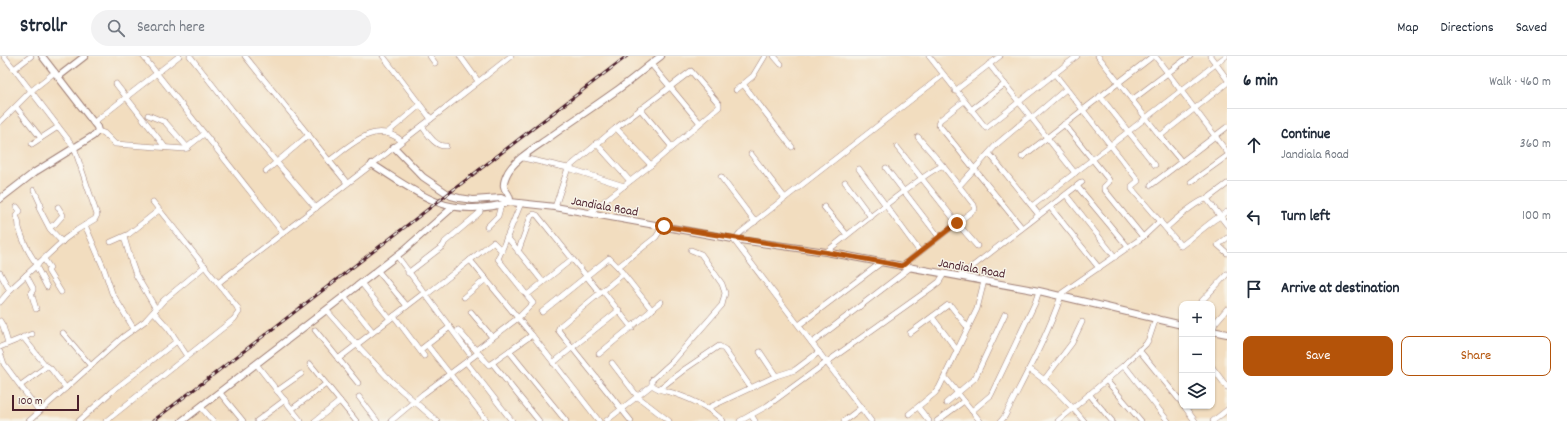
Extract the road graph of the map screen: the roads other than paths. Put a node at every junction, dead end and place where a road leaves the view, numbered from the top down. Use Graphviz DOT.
graph roads {
  1 [pos="4,56"];
  2 [pos="31,56"];
  3 [pos="42,56"];
  4 [pos="85,56"];
  5 [pos="143,56"];
  6 [pos="179,56"];
  7 [pos="190,56"];
  8 [pos="245,56"];
  9 [pos="383,56"];
  10 [pos="430,56"];
  11 [pos="460,56"];
  12 [pos="511,56"];
  13 [pos="661,56"];
  14 [pos="765,56"];
  15 [pos="774,56"];
  16 [pos="929,56"];
  17 [pos="1000,56"];
  18 [pos="1077,56"];
  19 [pos="1098,56"];
  20 [pos="1154,56"];
  21 [pos="1190,56"];
  22 [pos="1210,56"];
  23 [pos="1226,56"];
  24 [pos="435,63"];
  25 [pos="651,64"];
  26 [pos="780,64"];
  27 [pos="990,64"];
  28 [pos="1216,64"];
  29 [pos="14,69"];
  30 [pos="1168,73"];
  31 [pos="56,74"];
  32 [pos="157,74"];
  33 [pos="1054,74"];
  34 [pos="943,75"];
  35 [pos="1227,79"];
  36 [pos="478,81"];
  37 [pos="1118,82"];
  38 [pos="1227,83"];
  39 [pos="116,84"];
  40 [pos="743,84"];
  41 [pos="1005,84"];
  42 [pos="670,87"];
  43 [pos="1066,89"];
  44 [pos="736,90"];
  45 [pos="1182,90"];
  46 [pos="955,91"];
  47 [pos="31,92"];
  48 [pos="1100,96"];
  49 [pos="126,97"];
  50 [pos="1132,100"];
  51 [pos="964,102"];
  52 [pos="1019,102"];
  53 [pos="420,105"];
  54 [pos="16,107"];
  55 [pos="640,109"];
  56 [pos="1195,109"];
  57 [pos="971,110"];
  58 [pos="1082,110"];
  59 [pos="148,114"];
  60 [pos="1031,117"];
  61 [pos="1146,118"];
  62 [pos="431,119"];
  63 [pos="0,122"];
  64 [pos="93,123"];
  65 [pos="700,123"];
  66 [pos="1064,124"];
  67 [pos="422,126"];
  68 [pos="58,127"];
  69 [pos="1227,127"];
  70 [pos="616,128"];
  71 [pos="98,131"];
  72 [pos="1128,132"];
  73 [pos="388,133"];
  74 [pos="204,134"];
  75 [pos="309,135"];
  76 [pos="1160,136"];
  77 [pos="1215,136"];
  78 [pos="918,137"];
  79 [pos="1047,137"];
  80 [pos="41,138"];
  81 [pos="402,141"];
  82 [pos="596,143"];
  83 [pos="32,144"];
  84 [pos="446,146"];
  85 [pos="1111,146"];
  86 [pos="74,147"];
  87 [pos="165,147"];
  88 [pos="394,147"];
  89 [pos="672,147"];
  90 [pos="792,147"];
  91 [pos="897,147"];
  92 [pos="188,148"];
  93 [pos="1227,152"];
  94 [pos="989,153"];
  95 [pos="750,154"];
  96 [pos="1022,156"];
  97 [pos="1227,156"];
  98 [pos="523,158"];
  99 [pos="1093,159"];
  100 [pos="276,161"];
  101 [pos="329,161"];
  102 [pos="1182,162"];
  103 [pos="372,164"];
  104 [pos="651,165"];
  105 [pos="1155,165"];
  106 [pos="943,166"];
  107 [pos="568,168"];
  108 [pos="859,168"];
  109 [pos="886,168"];
  110 [pos="974,169"];
  111 [pos="266,171"];
  112 [pos="1075,173"];
  113 [pos="721,177"];
  114 [pos="922,178"];
  115 [pos="630,181"];
  116 [pos="845,182"];
  117 [pos="1082,182"];
  118 [pos="1191,182"];
  119 [pos="347,183"];
  120 [pos="1227,184"];
  121 [pos="1151,185"];
  122 [pos="624,186"];
  123 [pos="959,186"];
  124 [pos="1077,186"];
  125 [pos="34,190"];
  126 [pos="904,191"];
  127 [pos="1066,195"];
  128 [pos="0,197"];
  129 [pos="785,198"];
  130 [pos="1206,200"];
  131 [pos="153,202"];
  132 [pos="510,202"];
  133 [pos="521,203"];
  134 [pos="501,205"];
  135 [pos="886,205"];
  136 [pos="454,206"];
  137 [pos="1032,206"];
  138 [pos="17,207"];
  139 [pos="58,207"];
  140 [pos="480,207"];
  141 [pos="555,207"];
  142 [pos="824,207"];
  143 [pos="1050,207"];
  144 [pos="316,208"];
  145 [pos="159,210"];
  146 [pos="1227,212"];
  147 [pos="589,213"];
  148 [pos="1039,215"];
  149 [pos="871,217"];
  150 [pos="1220,217"];
  151 [pos="1160,221"];
  152 [pos="755,222"];
  153 [pos="957,223"];
  154 [pos="85,225"];
  155 [pos="1227,225"];
  156 [pos="664,226"];
  157 [pos="50,227"];
  158 [pos="487,227"];
  159 [pos="1022,228"];
  160 [pos="1166,228"];
  161 [pos="283,232"];
  162 [pos="847,235"];
  163 [pos="124,237"];
  164 [pos="507,237"];
  165 [pos="939,237"];
  166 [pos="1143,237"];
  167 [pos="1227,238"];
  168 [pos="734,239"];
  169 [pos="62,242"];
  170 [pos="111,242"];
  171 [pos="977,246"];
  172 [pos="1128,247"];
  173 [pos="692,250"];
  174 [pos="502,251"];
  175 [pos="518,252"];
  176 [pos="826,252"];
  177 [pos="920,252"];
  178 [pos="1227,253"];
  179 [pos="397,256"];
  180 [pos="1115,257"];
  181 [pos="572,258"];
  182 [pos="44,259"];
  183 [pos="470,260"];
  184 [pos="882,262"];
  185 [pos="37,265"];
  186 [pos="205,266"];
  187 [pos="902,266"];
  188 [pos="618,267"];
  189 [pos="911,267"];
  190 [pos="1098,268"];
  191 [pos="378,271"];
  192 [pos="408,272"];
  193 [pos="0,273"];
  194 [pos="623,274"];
  195 [pos="944,274"];
  196 [pos="1227,274"];
  197 [pos="26,275"];
  198 [pos="50,276"];
  199 [pos="586,276"];
  200 [pos="960,276"];
  201 [pos="486,279"];
  202 [pos="40,280"];
  203 [pos="984,281"];
  204 [pos="543,282"];
  205 [pos="218,283"];
  206 [pos="362,284"];
  207 [pos="47,287"];
  208 [pos="1039,290"];
  209 [pos="10,291"];
  210 [pos="61,292"];
  211 [pos="602,292"];
  212 [pos="425,294"];
  213 [pos="527,295"];
  214 [pos="1061,296"];
  215 [pos="345,297"];
  216 [pos="464,297"];
  217 [pos="1202,301"];
  218 [pos="0,302"];
  219 [pos="661,302"];
  220 [pos="407,306"];
  221 [pos="36,309"];
  222 [pos="1227,309"];
  223 [pos="618,310"];
  224 [pos="652,310"];
  225 [pos="155,311"];
  226 [pos="327,311"];
  227 [pos="471,312"];
  228 [pos="542,312"];
  229 [pos="1005,314"];
  230 [pos="932,316"];
  231 [pos="392,318"];
  232 [pos="518,318"];
  233 [pos="1156,318"];
  234 [pos="0,321"];
  235 [pos="1082,322"];
  236 [pos="1179,324"];
  237 [pos="799,325"];
  238 [pos="1215,325"];
  239 [pos="450,327"];
  240 [pos="632,328"];
  241 [pos="968,328"];
  242 [pos="134,329"];
  243 [pos="315,330"];
  244 [pos="458,330"];
  245 [pos="373,332"];
  246 [pos="1215,332"];
  247 [pos="62,333"];
  248 [pos="910,333"];
  249 [pos="32,334"];
  250 [pos="1227,334"];
  251 [pos="532,335"];
  252 [pos="23,337"];
  253 [pos="492,337"];
  254 [pos="177,341"];
  255 [pos="8,343"];
  256 [pos="812,343"];
  257 [pos="357,345"];
  258 [pos="427,345"];
  259 [pos="0,347"];
  260 [pos="572,348"];
  261 [pos="420,350"];
  262 [pos="957,350"];
  263 [pos="1139,350"];
  264 [pos="477,351"];
  265 [pos="0,352"];
  266 [pos="509,352"];
  267 [pos="760,352"];
  268 [pos="819,352"];
  269 [pos="469,353"];
  270 [pos="600,354"];
  271 [pos="187,356"];
  272 [pos="424,356"];
  273 [pos="338,358"];
  274 [pos="466,362"];
  275 [pos="612,362"];
  276 [pos="827,362"];
  277 [pos="553,363"];
  278 [pos="310,364"];
  279 [pos="493,364"];
  280 [pos="257,365"];
  281 [pos="1124,365"];
  282 [pos="46,366"];
  283 [pos="91,366"];
  284 [pos="1029,369"];
  285 [pos="1215,371"];
  286 [pos="301,374"];
  287 [pos="450,374"];
  288 [pos="776,376"];
  289 [pos="944,377"];
  290 [pos="1044,380"];
  291 [pos="1106,380"];
  292 [pos="358,383"];
  293 [pos="326,384"];
  294 [pos="21,385"];
  295 [pos="652,385"];
  296 [pos="1227,387"];
  297 [pos="66,388"];
  298 [pos="751,388"];
  299 [pos="659,389"];
  300 [pos="277,391"];
  301 [pos="220,393"];
  302 [pos="958,393"];
  303 [pos="1090,394"];
  304 [pos="638,397"];
  305 [pos="359,398"];
  306 [pos="1179,399"];
  307 [pos="285,400"];
  308 [pos="340,401"];
  309 [pos="415,401"];
  310 [pos="964,401"];
  311 [pos="946,403"];
  312 [pos="201,407"];
  313 [pos="918,407"];
  314 [pos="708,408"];
  315 [pos="861,408"];
  316 [pos="1074,408"];
  317 [pos="292,409"];
  318 [pos="1186,409"];
  319 [pos="621,410"];
  320 [pos="1227,410"];
  321 [pos="39,411"];
  322 [pos="972,411"];
  323 [pos="909,414"];
  324 [pos="751,415"];
  325 [pos="1220,416"];
  326 [pos="354,420"];
  327 [pos="29,421"];
  328 [pos="79,421"];
  329 [pos="106,421"];
  330 [pos="184,421"];
  331 [pos="213,421"];
  332 [pos="243,421"];
  333 [pos="257,421"];
  334 [pos="301,421"];
  335 [pos="315,421"];
  336 [pos="377,421"];
  337 [pos="392,421"];
  338 [pos="436,421"];
  339 [pos="487,421"];
  340 [pos="512,421"];
  341 [pos="539,421"];
  342 [pos="566,421"];
  343 [pos="599,421"];
  344 [pos="606,421"];
  345 [pos="631,421"];
  346 [pos="669,421"];
  347 [pos="723,421"];
  348 [pos="740,421"];
  349 [pos="755,421"];
  350 [pos="844,421"];
  351 [pos="871,421"];
  352 [pos="929,421"];
  353 [pos="937,421"];
  354 [pos="980,421"];
  355 [pos="1000,421"];
  356 [pos="1058,421"];
  357 [pos="1084,421"];
  358 [pos="1112,421"];
  359 [pos="1141,421"];
  360 [pos="1168,421"];
  361 [pos="1195,421"];
  362 [pos="1213,421"];
  363 [pos="1223,421"];
  1 -- 29 [label="street"];
  2 -- 29 [label="street"];
  3 -- 31 [label="street"];
  4 -- 31 [label="street"];
  5 -- 32 [label="street"];
  6 -- 32 [label="street"];
  7 -- 100 [label="street"];
  8 -- 75 [label="street"];
  9 -- 53 [label="street"];
  10 -- 24 [label="street"];
  11 -- 36 [label="street"];
  12 -- 36 [label="street"];
  13 -- 25 [label="street"];
  14 -- 40 [label="street"];
  15 -- 26 [label="street"];
  16 -- 34 [label="street"];
  17 -- 27 [label="street"];
  18 -- 33 [label="street"];
  19 -- 37 [label="street"];
  20 -- 30 [label="street"];
  20 -- 37 [label="street"];
  21 -- 30 [label="street"];
  22 -- 28 [label="street"];
  23 -- 28 [label="street"];
  25 -- 42 [label="street"];
  25 -- 98 [label="street"];
  27 -- 41 [label="street"];
  27 -- 46 [label="street"];
  28 -- 35 [label="street"];
  28 -- 45 [label="street"];
  29 -- 47 [label="street"];
  30 -- 45 [label="street"];
  30 -- 50 [label="street"];
  31 -- 47 [label="street"];
  31 -- 64 [label="street"];
  32 -- 49 [label="street"];
  32 -- 74 [label="street"];
  33 -- 43 [label="street"];
  33 -- 52 [label="street"];
  34 -- 46 [label="street"];
  34 -- 129 [label="street"];
  36 -- 62 [label="street"];
  37 -- 48 [label="street"];
  37 -- 50 [label="street"];
  38 -- 56 [label="street"];
  39 -- 49 [label="street"];
  40 -- 44 [label="street"];
  40 -- 90 [label="street"];
  41 -- 52 [label="street"];
  41 -- 57 [label="street"];
  42 -- 55 [label="street"];
  42 -- 65 [label="street"];
  42 -- 65 [label="street"];
  43 -- 58 [label="street"];
  43 -- 60 [label="street"];
  45 -- 56 [label="street"];
  45 -- 61 [label="street"];
  46 -- 51 [label="street"];
  47 -- 54 [label="street"];
  47 -- 68 [label="street"];
  48 -- 58 [label="street"];
  48 -- 72 [label="street"];
  49 -- 64 [label="street"];
  49 -- 87 [label="street"];
  50 -- 61 [label="street"];
  51 -- 57 [label="street"];
  51 -- 110 [label="street"];
  52 -- 57 [label="street"];
  52 -- 60 [label="street"];
  53 -- 62 [label="street"];
  53 -- 73 [label="street"];
  54 -- 63 [label="street"];
  54 -- 80 [label="street"];
  55 -- 70 [label="street"];
  55 -- 89 [label="street"];
  56 -- 76 [label="street"];
  56 -- 77 [label="street"];
  58 -- 66 [label="street"];
  58 -- 85 [label="street"];
  59 -- 92 [label="street"];
  60 -- 79 [label="street"];
  60 -- 94 [label="street"];
  61 -- 72 [label="street"];
  61 -- 76 [label="street"];
  62 -- 67 [label="street"];
  64 -- 71 [label="street"];
  65 -- 89 [label="street"];
  66 -- 79 [label="street"];
  66 -- 99 [label="street"];
  67 -- 81 [label="street"];
  67 -- 84 [label="street"];
  68 -- 80 [label="street"];
  68 -- 86 [label="street"];
  69 -- 77 [label="street"];
  70 -- 82 [label="street"];
  70 -- 104 [label="street"];
  71 -- 86 [label="street"];
  71 -- 87 [label="street"];
  72 -- 85 [label="street"];
  72 -- 105 [label="street"];
  73 -- 81 [label="street"];
  73 -- 101 [label="street"];
  74 -- 92 [label="street"];
  74 -- 161 [label="street"];
  75 -- 100 [label="street"];
  75 -- 101 [label="street"];
  76 -- 102 [label="street"];
  77 -- 93 [label="street"];
  77 -- 102 [label="street"];
  78 -- 106 [label="street"];
  79 -- 96 [label="street"];
  79 -- 112 [label="street"];
  80 -- 83 [label="street"];
  81 -- 88 [label="street"];
  82 -- 107 [label="street"];
  82 -- 115 [label="street"];
  85 -- 99 [label="street"];
  85 -- 151 [label="street"];
  86 -- 128 [label="street"];
  86 -- 154 [label="street"];
  87 -- 92 [label="street"];
  88 -- 103 [label="street"];
  88 -- 132 [label="street, Jandiala Road"];
  89 -- 104 [label="street"];
  91 -- 114 [label="street"];
  94 -- 110 [label="street"];
  94 -- 137 [label="street"];
  95 -- 129 [label="street"];
  97 -- 118 [label="street"];
  98 -- 107 [label="street"];
  98 -- 132 [label="street"];
  99 -- 112 [label="street"];
  99 -- 166 [label="street"];
  100 -- 111 [label="street"];
  100 -- 144 [label="street"];
  101 -- 119 [label="street"];
  102 -- 121 [label="street"];
  103 -- 119 [label="street"];
  103 -- 136 [label="street"];
  104 -- 115 [label="street"];
  106 -- 114 [label="street"];
  106 -- 123 [label="street"];
  107 -- 122 [label="street"];
  107 -- 141 [label="street"];
  108 -- 135 [label="street"];
  109 -- 126 [label="street"];
  110 -- 123 [label="street"];
  110 -- 159 [label="street"];
  112 -- 137 [label="street"];
  113 -- 152 [label="street"];
  114 -- 126 [label="street"];
  114 -- 153 [label="street"];
  115 -- 122 [label="street"];
  116 -- 149 [label="street"];
  117 -- 124 [label="street"];
  119 -- 144 [label="street"];
  120 -- 130 [label="street"];
  122 -- 147 [label="street"];
  123 -- 153 [label="street"];
  124 -- 127 [label="street"];
  124 -- 172 [label="street"];
  125 -- 157 [label="street"];
  126 -- 135 [label="street"];
  126 -- 165 [label="street"];
  127 -- 143 [label="street"];
  127 -- 180 [label="street"];
  129 -- 152 [label="street"];
  130 -- 150 [label="street"];
  130 -- 160 [label="street"];
  131 -- 145 [label="street"];
  132 -- 133 [label="street, Jandiala Road"];
  132 -- 134 [label="street"];
  133 -- 141 [label="street, Jandiala Road"];
  133 -- 164 [label="street"];
  134 -- 140 [label="street"];
  134 -- 158 [label="street"];
  135 -- 149 [label="street"];
  135 -- 177 [label="street"];
  136 -- 140 [label="street"];
  136 -- 179 [label="street"];
  137 -- 148 [label="street"];
  138 -- 185 [label="street"];
  139 -- 157 [label="street"];
  140 -- 192 [label="street"];
  141 -- 147 [label="street, Jandiala Road"];
  142 -- 162 [label="street"];
  143 -- 148 [label="street"];
  143 -- 190 [label="street"];
  144 -- 161 [label="street"];
  145 -- 163 [label="street"];
  145 -- 186 [label="street"];
  146 -- 150 [label="street"];
  147 -- 156 [label="street, Jandiala Road"];
  148 -- 159 [label="street"];
  149 -- 162 [label="street"];
  150 -- 155 [label="street"];
  150 -- 160 [label="street"];
  151 -- 160 [label="street"];
  151 -- 166 [label="street"];
  152 -- 168 [label="street"];
  153 -- 165 [label="street"];
  153 -- 171 [label="street"];
  154 -- 169 [label="street"];
  154 -- 242 [label="street"];
  156 -- 168 [label="street, Jandiala Road"];
  156 -- 188 [label="street"];
  157 -- 169 [label="street"];
  159 -- 200 [label="street"];
  161 -- 205 [label="street"];
  162 -- 176 [label="street"];
  163 -- 170 [label="street"];
  163 -- 225 [label="street"];
  164 -- 174 [label="street"];
  164 -- 175 [label="street"];
  165 -- 177 [label="street"];
  166 -- 172 [label="street"];
  167 -- 178 [label="street"];
  168 -- 176 [label="street, Jandiala Road"];
  168 -- 237 [label="street"];
  169 -- 182 [label="street"];
  172 -- 180 [label="street"];
  173 -- 295 [label="street"];
  174 -- 183 [label="street"];
  174 -- 213 [label="street"];
  175 -- 181 [label="street"];
  175 -- 204 [label="street"];
  176 -- 184 [label="street, Jandiala Road"];
  177 -- 187 [label="street"];
  179 -- 191 [label="street"];
  179 -- 192 [label="street"];
  180 -- 190 [label="street"];
  181 -- 199 [label="street"];
  181 -- 204 [label="street"];
  182 -- 185 [label="street"];
  182 -- 198 [label="street"];
  183 -- 201 [label="street"];
  183 -- 212 [label="street"];
  184 -- 187 [label="street, Jandiala Road"];
  184 -- 237 [label="street"];
  185 -- 197 [label="street"];
  185 -- 202 [label="street"];
  186 -- 205 [label="street"];
  186 -- 225 [label="street"];
  187 -- 189 [label="street, Jandiala Road"];
  188 -- 194 [label="street"];
  188 -- 199 [label="street"];
  189 -- 195 [label="street, Jandiala Road"];
  189 -- 256 [label="street"];
  190 -- 214 [label="street"];
  191 -- 206 [label="street"];
  191 -- 220 [label="street"];
  192 -- 212 [label="street"];
  193 -- 209 [label="street"];
  194 -- 211 [label="street"];
  194 -- 224 [label="street"];
  195 -- 200 [label="street, Jandiala Road"];
  195 -- 276 [label="street"];
  196 -- 217 [label="street"];
  197 -- 209 [label="street"];
  197 -- 221 [label="street"];
  198 -- 202 [label="street"];
  198 -- 210 [label="street"];
  199 -- 211 [label="street"];
  199 -- 228 [label="street"];
  200 -- 203 [label="street, Jandiala Road"];
  201 -- 216 [label="street"];
  201 -- 232 [label="street"];
  202 -- 207 [label="street"];
  203 -- 208 [label="street, Jandiala Road"];
  203 -- 241 [label="street"];
  204 -- 213 [label="street"];
  205 -- 271 [label="street"];
  206 -- 215 [label="street"];
  206 -- 231 [label="street"];
  208 -- 214 [label="street, Jandiala Road"];
  208 -- 322 [label="street"];
  209 -- 218 [label="street"];
  211 -- 223 [label="street"];
  211 -- 260 [label="street"];
  212 -- 220 [label="street"];
  212 -- 239 [label="street"];
  213 -- 232 [label="street"];
  214 -- 233 [label="street, Jandiala Road"];
  214 -- 284 [label="street"];
  215 -- 226 [label="street"];
  215 -- 245 [label="street"];
  219 -- 224 [label="street"];
  220 -- 231 [label="street"];
  222 -- 238 [label="street"];
  223 -- 240 [label="street"];
  223 -- 260 [label="street"];
  224 -- 240 [label="street"];
  225 -- 242 [label="street"];
  225 -- 254 [label="street"];
  226 -- 257 [label="street"];
  226 -- 280 [label="street"];
  227 -- 253 [label="street"];
  229 -- 302 [label="street"];
  230 -- 241 [label="street"];
  230 -- 248 [label="street"];
  230 -- 262 [label="street"];
  231 -- 245 [label="street"];
  231 -- 261 [label="street"];
  232 -- 251 [label="street"];
  232 -- 253 [label="street"];
  233 -- 236 [label="street, Jandiala Road"];
  233 -- 263 [label="street"];
  234 -- 255 [label="street"];
  235 -- 290 [label="street"];
  237 -- 256 [label="street"];
  239 -- 258 [label="street"];
  239 -- 269 [label="street"];
  240 -- 270 [label="street"];
  241 -- 262 [label="street"];
  242 -- 283 [label="street"];
  243 -- 273 [label="street"];
  244 -- 264 [label="street"];
  245 -- 257 [label="street"];
  246 -- 250 [label="street"];
  247 -- 283 [label="street"];
  249 -- 252 [label="street"];
  251 -- 266 [label="street"];
  251 -- 277 [label="street"];
  252 -- 255 [label="street"];
  252 -- 282 [label="street"];
  253 -- 264 [label="street"];
  254 -- 271 [label="street"];
  254 -- 328 [label="street"];
  255 -- 259 [label="street"];
  256 -- 268 [label="street"];
  257 -- 273 [label="street"];
  257 -- 309 [label="street"];
  258 -- 261 [label="street"];
  258 -- 287 [label="street"];
  260 -- 277 [label="street"];
  260 -- 319 [label="street"];
  261 -- 272 [label="street"];
  262 -- 289 [label="street"];
  263 -- 281 [label="street"];
  263 -- 306 [label="street"];
  264 -- 274 [label="street"];
  264 -- 279 [label="street"];
  265 -- 294 [label="street"];
  266 -- 279 [label="street"];
  266 -- 342 [label="street"];
  267 -- 288 [label="street"];
  268 -- 276 [label="street"];
  268 -- 288 [label="street"];
  271 -- 329 [label="street"];
  273 -- 292 [label="street"];
  274 -- 287 [label="street"];
  274 -- 340 [label="street"];
  275 -- 304 [label="street"];
  276 -- 315 [label="street"];
  276 -- 324 [label="street"];
  277 -- 343 [label="street"];
  278 -- 293 [label="street"];
  279 -- 341 [label="street"];
  280 -- 300 [label="street"];
  280 -- 301 [label="street"];
  281 -- 291 [label="street"];
  281 -- 360 [label="street"];
  282 -- 294 [label="street"];
  282 -- 297 [label="street"];
  283 -- 297 [label="street"];
  284 -- 290 [label="street"];
  284 -- 355 [label="street"];
  285 -- 296 [label="street"];
  286 -- 300 [label="street"];
  287 -- 309 [label="street"];
  287 -- 339 [label="street"];
  288 -- 298 [label="street"];
  289 -- 302 [label="street"];
  289 -- 313 [label="street"];
  290 -- 316 [label="street"];
  291 -- 303 [label="street"];
  291 -- 359 [label="street"];
  293 -- 308 [label="street"];
  293 -- 317 [label="street"];
  294 -- 321 [label="street"];
  295 -- 299 [label="street"];
  295 -- 304 [label="street"];
  297 -- 321 [label="street"];
  298 -- 299 [label="street"];
  298 -- 314 [label="street"];
  299 -- 314 [label="street"];
  300 -- 307 [label="street"];
  301 -- 312 [label="street"];
  301 -- 332 [label="street"];
  302 -- 310 [label="street"];
  302 -- 311 [label="street"];
  303 -- 316 [label="street"];
  303 -- 358 [label="street"];
  304 -- 319 [label="street"];
  304 -- 346 [label="street"];
  305 -- 336 [label="street"];
  307 -- 317 [label="street"];
  307 -- 333 [label="street"];
  308 -- 326 [label="street"];
  308 -- 335 [label="street"];
  309 -- 337 [label="street"];
  309 -- 338 [label="street"];
  310 -- 322 [label="street"];
  310 -- 353 [label="street"];
  312 -- 330 [label="street"];
  312 -- 331 [label="street"];
  313 -- 323 [label="street"];
  313 -- 352 [label="street"];
  314 -- 347 [label="street"];
  315 -- 350 [label="street"];
  315 -- 351 [label="street"];
  316 -- 356 [label="street"];
  316 -- 357 [label="street"];
  317 -- 334 [label="street"];
  318 -- 361 [label="street"];
  319 -- 344 [label="street"];
  319 -- 345 [label="street"];
  320 -- 325 [label="street"];
  321 -- 327 [label="street"];
  322 -- 354 [label="street"];
  324 -- 348 [label="street"];
  324 -- 349 [label="street"];
  325 -- 362 [label="street"];
  325 -- 363 [label="street"];
}
